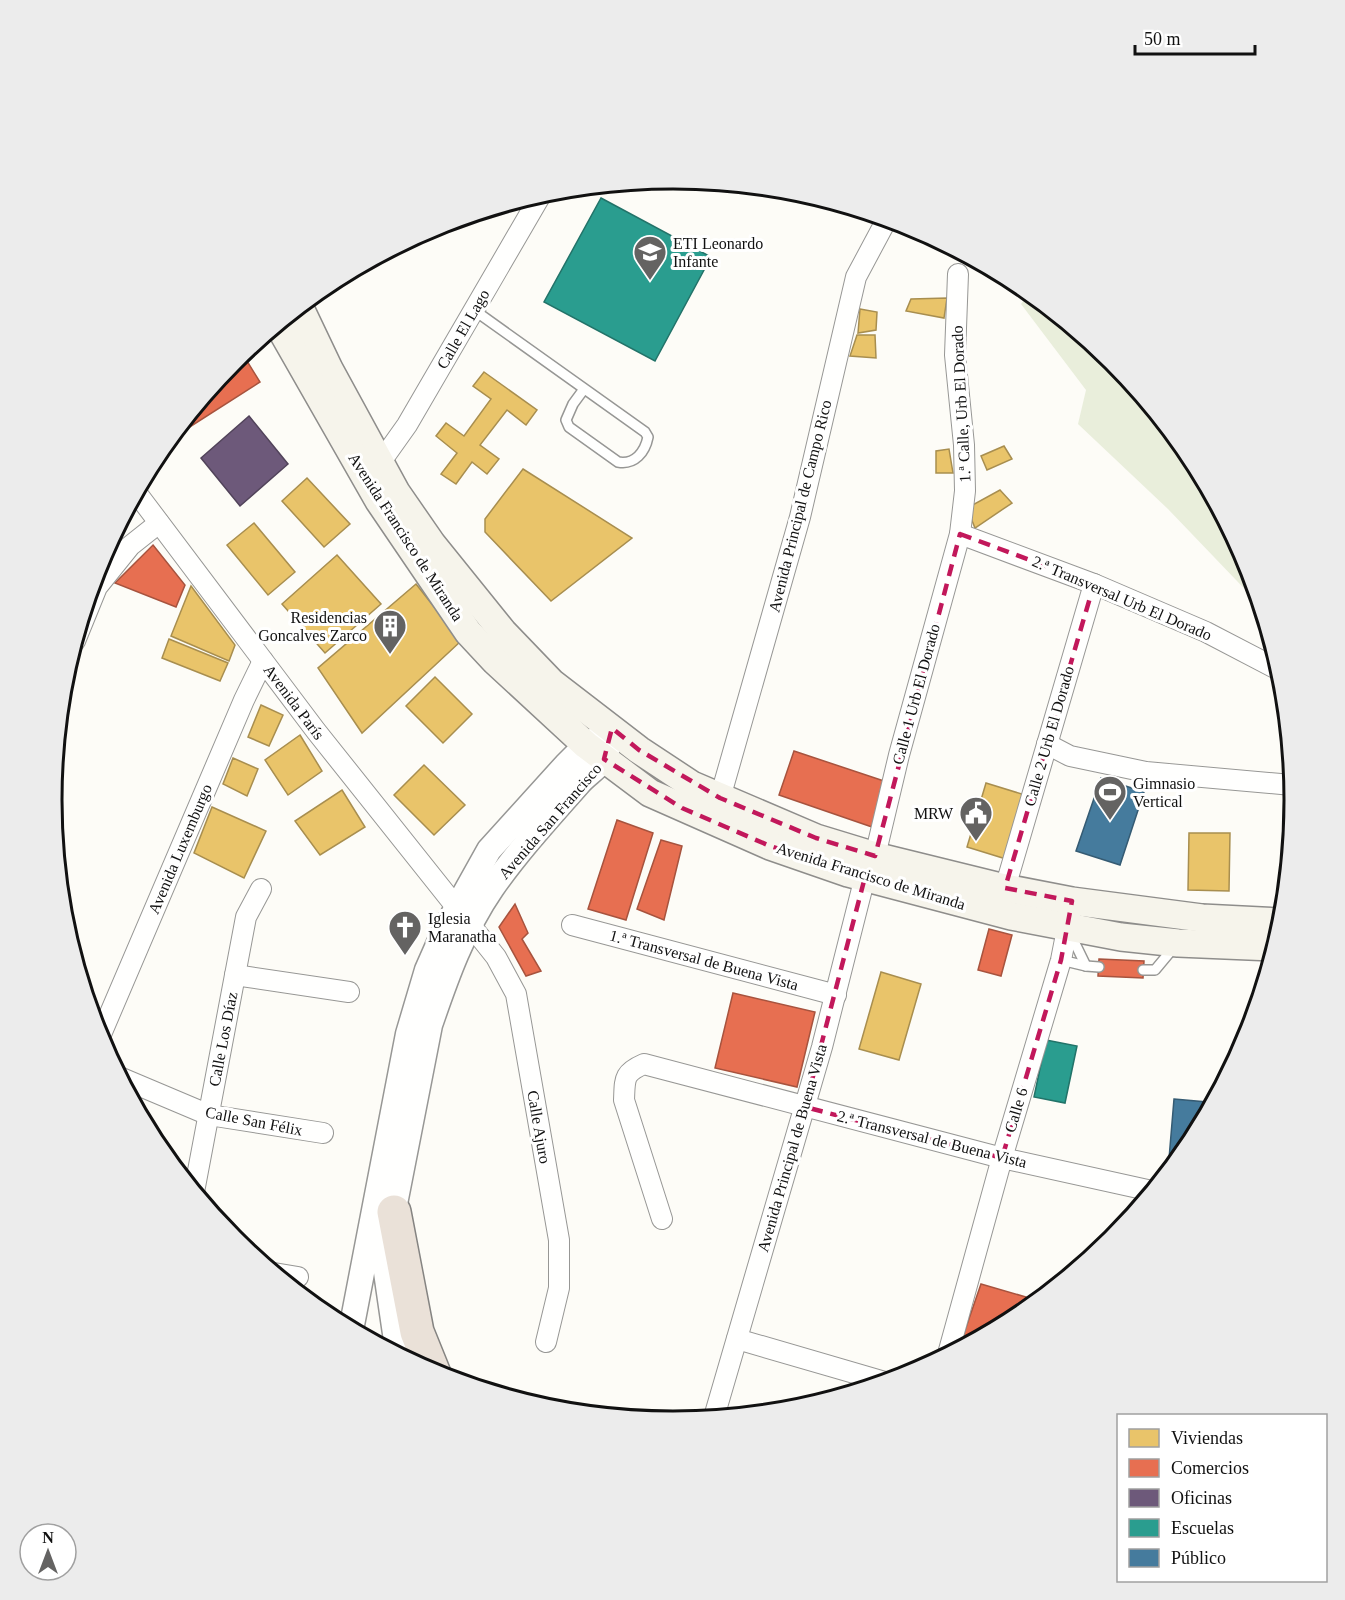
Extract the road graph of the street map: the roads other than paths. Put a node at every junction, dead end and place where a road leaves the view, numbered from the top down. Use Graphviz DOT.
graph roads {
  1 [pos="535,205"];
  2 [pos="883,227"];
  3 [pos="958,274"];
  4 [pos="474,310"];
  5 [pos="303,314"];
  6 [pos="282,331"];
  7 [pos="584,389"];
  8 [pos="380,463"];
  9 [pos="141,498"];
  10 [pos="159,523"];
  11 [pos="960,534"];
  12 [pos="103,580"];
  13 [pos="1094,584"];
  14 [pos="263,661"];
  15 [pos="1268,664"];
  16 [pos="612,729"];
  17 [pos="1047,744"];
  18 [pos="595,752"];
  19 [pos="1283,784"];
  20 [pos="720,798"];
  21 [pos="870,866"];
  22 [pos="1005,888"];
  23 [pos="261,889"];
  24 [pos="1072,901"];
  25 [pos="463,917"];
  26 [pos="1271,921"];
  27 [pos="572,924"];
  28 [pos="1068,928"];
  29 [pos="1178,943"];
  30 [pos="1266,947"];
  31 [pos="1061,960"];
  32 [pos="1086,966"];
  33 [pos="1099,967"];
  34 [pos="1143,970"];
  35 [pos="235,975"];
  36 [pos="349,992"];
  37 [pos="836,995"];
  38 [pos="105,1025"];
  39 [pos="131,1082"];
  40 [pos="805,1107"];
  41 [pos="208,1115"];
  42 [pos="323,1133"];
  43 [pos="1002,1158"];
  44 [pos="196,1182"];
  45 [pos="1143,1189"];
  46 [pos="394,1212"];
  47 [pos="662,1220"];
  48 [pos="290,1276"];
  49 [pos="298,1277"];
  50 [pos="353,1320"];
  51 [pos="737,1339"];
  52 [pos="546,1342"];
  53 [pos="951,1344"];
  54 [pos="397,1345"];
  55 [pos="429,1360"];
  56 [pos="871,1378"];
  57 [pos="716,1410"];
  1 -- 4 [label="street, Calle El Lago"];
  2 -- 20 [label="street, Avenida Principal de Campo Rico"];
  3 -- 11 [label="street, 1.ª Calle, Urb El Dorado"];
  4 -- 7 [label="lane"];
  4 -- 8 [label="street, Calle El Lago"];
  5 -- 8 [label="main road, Avenida Francisco de Miranda"];
  6 -- 18 [label="main road, Avenida Francisco de Miranda"];
  7 -- 7 [label="lane"];
  8 -- 16 [label="main road, Avenida Francisco de Miranda"];
  9 -- 10 [label="street, Avenida París"];
  10 -- 12 [label="street"];
  10 -- 14 [label="street, Avenida París"];
  11 -- 13 [label="street, 2.ª Transversal Urb El Dorado"];
  11 -- 21 [label="street, Calle 1 Urb El Dorado"];
  13 -- 15 [label="street, 2.ª Transversal Urb El Dorado"];
  13 -- 17 [label="street, Calle 2 Urb El Dorado"];
  14 -- 25 [label="street, Avenida París"];
  14 -- 38 [label="street, Avenida Luxemburgo"];
  16 -- 18 [label="street, Avenida San Francisco"];
  16 -- 20 [label="main road, Avenida Francisco de Miranda"];
  17 -- 19 [label="street"];
  17 -- 22 [label="street, Calle 2 Urb El Dorado"];
  18 -- 21 [label="main road, Avenida Francisco de Miranda"];
  18 -- 25 [label="street, Avenida San Francisco"];
  20 -- 21 [label="main road, Avenida Francisco de Miranda"];
  21 -- 22 [label="main road, Avenida Francisco de Miranda"];
  21 -- 28 [label="main road, Avenida Francisco de Miranda"];
  21 -- 37 [label="street, Avenida Principal de Buena Vista"];
  22 -- 24 [label="main road, Avenida Francisco de Miranda"];
  23 -- 35 [label="street, Calle Los Díaz"];
  24 -- 26 [label="main road, Avenida Francisco de Miranda"];
  24 -- 28 [label="street, Calle 6"];
  25 -- 46 [label="street, Avenida San Francisco"];
  25 -- 50 [label="street, Avenida San Francisco"];
  25 -- 52 [label="street, Calle Ajuro"];
  27 -- 37 [label="street, 1.ª Transversal de Buena Vista"];
  28 -- 29 [label="main road, Avenida Francisco de Miranda"];
  28 -- 31 [label="street, Calle 6"];
  28 -- 32 [label="lane"];
  29 -- 30 [label="main road, Avenida Francisco de Miranda"];
  29 -- 34 [label="lane"];
  31 -- 32 [label="lane"];
  31 -- 43 [label="street, Calle 6"];
  32 -- 33 [label="lane"];
  35 -- 36 [label="street"];
  35 -- 41 [label="street, Calle Los Díaz"];
  37 -- 40 [label="street, Avenida Principal de Buena Vista"];
  39 -- 41 [label="street, Calle San Félix"];
  40 -- 43 [label="street, 2.ª Transversal de Buena Vista"];
  40 -- 47 [label="street, 2.ª Transversal de Buena Vista"];
  40 -- 51 [label="street, Avenida Principal de Buena Vista"];
  41 -- 42 [label="street, Calle San Félix"];
  41 -- 44 [label="street, Calle Los Díaz"];
  43 -- 45 [label="street, 2.ª Transversal de Buena Vista"];
  43 -- 53 [label="street, Calle 6"];
  46 -- 54 [label="street, Avenida San Francisco"];
  46 -- 55 [label="highway"];
  48 -- 49 [label="street"];
  51 -- 56 [label="street"];
  51 -- 57 [label="street, Avenida Principal de Buena Vista"];
}
